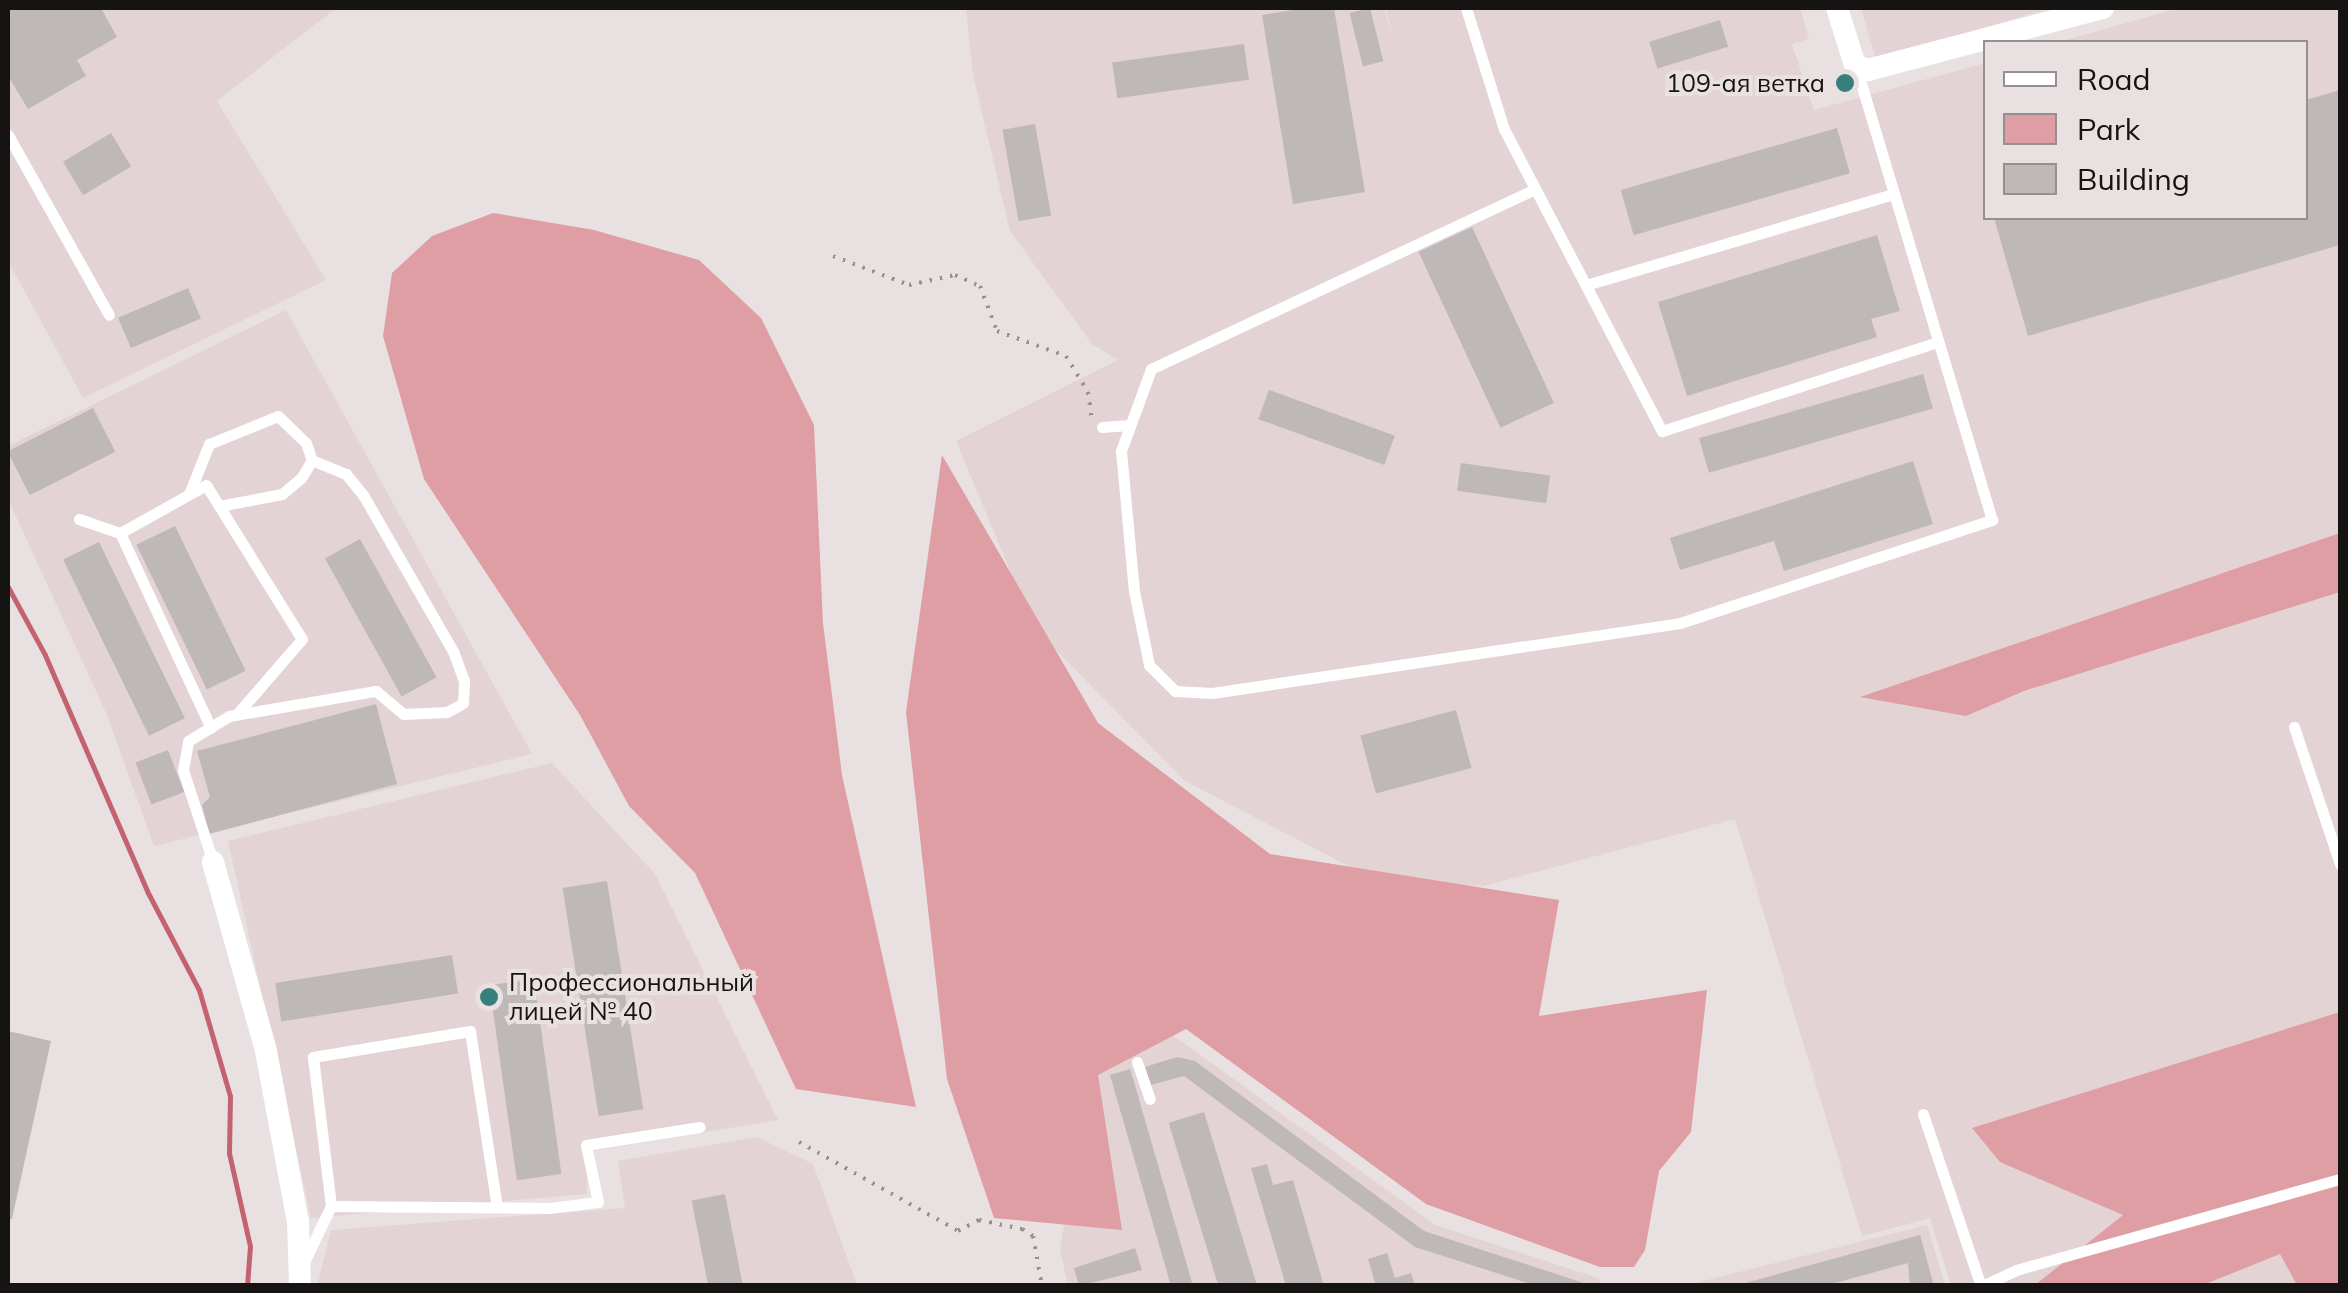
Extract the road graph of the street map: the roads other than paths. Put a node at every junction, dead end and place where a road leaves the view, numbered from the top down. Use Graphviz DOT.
graph roads {
  1 [pos="1466,8"];
  2 [pos="1837,8"];
  3 [pos="2103,8"];
  4 [pos="1988,40"];
  5 [pos="1983,41"];
  6 [pos="1855,65"];
  7 [pos="8,135"];
  8 [pos="1535,189"];
  9 [pos="1893,194"];
  10 [pos="1586,286"];
  11 [pos="108,315"];
  12 [pos="1938,342"];
  13 [pos="1130,426"];
  14 [pos="1102,427"];
  15 [pos="312,460"];
  16 [pos="189,494"];
  17 [pos="219,506"];
  18 [pos="79,520"];
  19 [pos="120,533"];
  20 [pos="237,714"];
  21 [pos="2294,726"];
  22 [pos="210,728"];
  23 [pos="213,862"];
  24 [pos="2340,864"];
  25 [pos="1137,1062"];
  26 [pos="1150,1098"];
  27 [pos="1923,1114"];
  28 [pos="700,1128"];
  29 [pos="2340,1179"];
  30 [pos="331,1206"];
  31 [pos="497,1208"];
  32 [pos="302,1275"];
  33 [pos="1981,1286"];
  1 -- 8 [label="lane"];
  2 -- 6 [label="street"];
  3 -- 4 [label="street"];
  5 -- 6 [label="street"];
  6 -- 9 [label="lane"];
  7 -- 11 [label="lane"];
  8 -- 10 [label="lane"];
  8 -- 13 [label="lane"];
  9 -- 10 [label="lane"];
  9 -- 12 [label="lane"];
  10 -- 12 [label="lane"];
  12 -- 13 [label="lane"];
  13 -- 14 [label="lane"];
  15 -- 16 [label="lane"];
  15 -- 17 [label="lane"];
  15 -- 20 [label="lane"];
  16 -- 17 [label="lane"];
  16 -- 19 [label="lane"];
  17 -- 20 [label="lane"];
  18 -- 19 [label="lane"];
  19 -- 22 [label="lane"];
  20 -- 22 [label="lane"];
  21 -- 24 [label="lane"];
  22 -- 23 [label="lane"];
  23 -- 32 [label="street"];
  25 -- 26 [label="lane"];
  27 -- 33 [label="lane"];
  28 -- 31 [label="lane"];
  29 -- 33 [label="lane"];
  30 -- 31 [label="lane"];
  30 -- 31 [label="lane"];
  30 -- 32 [label="lane"];
}
